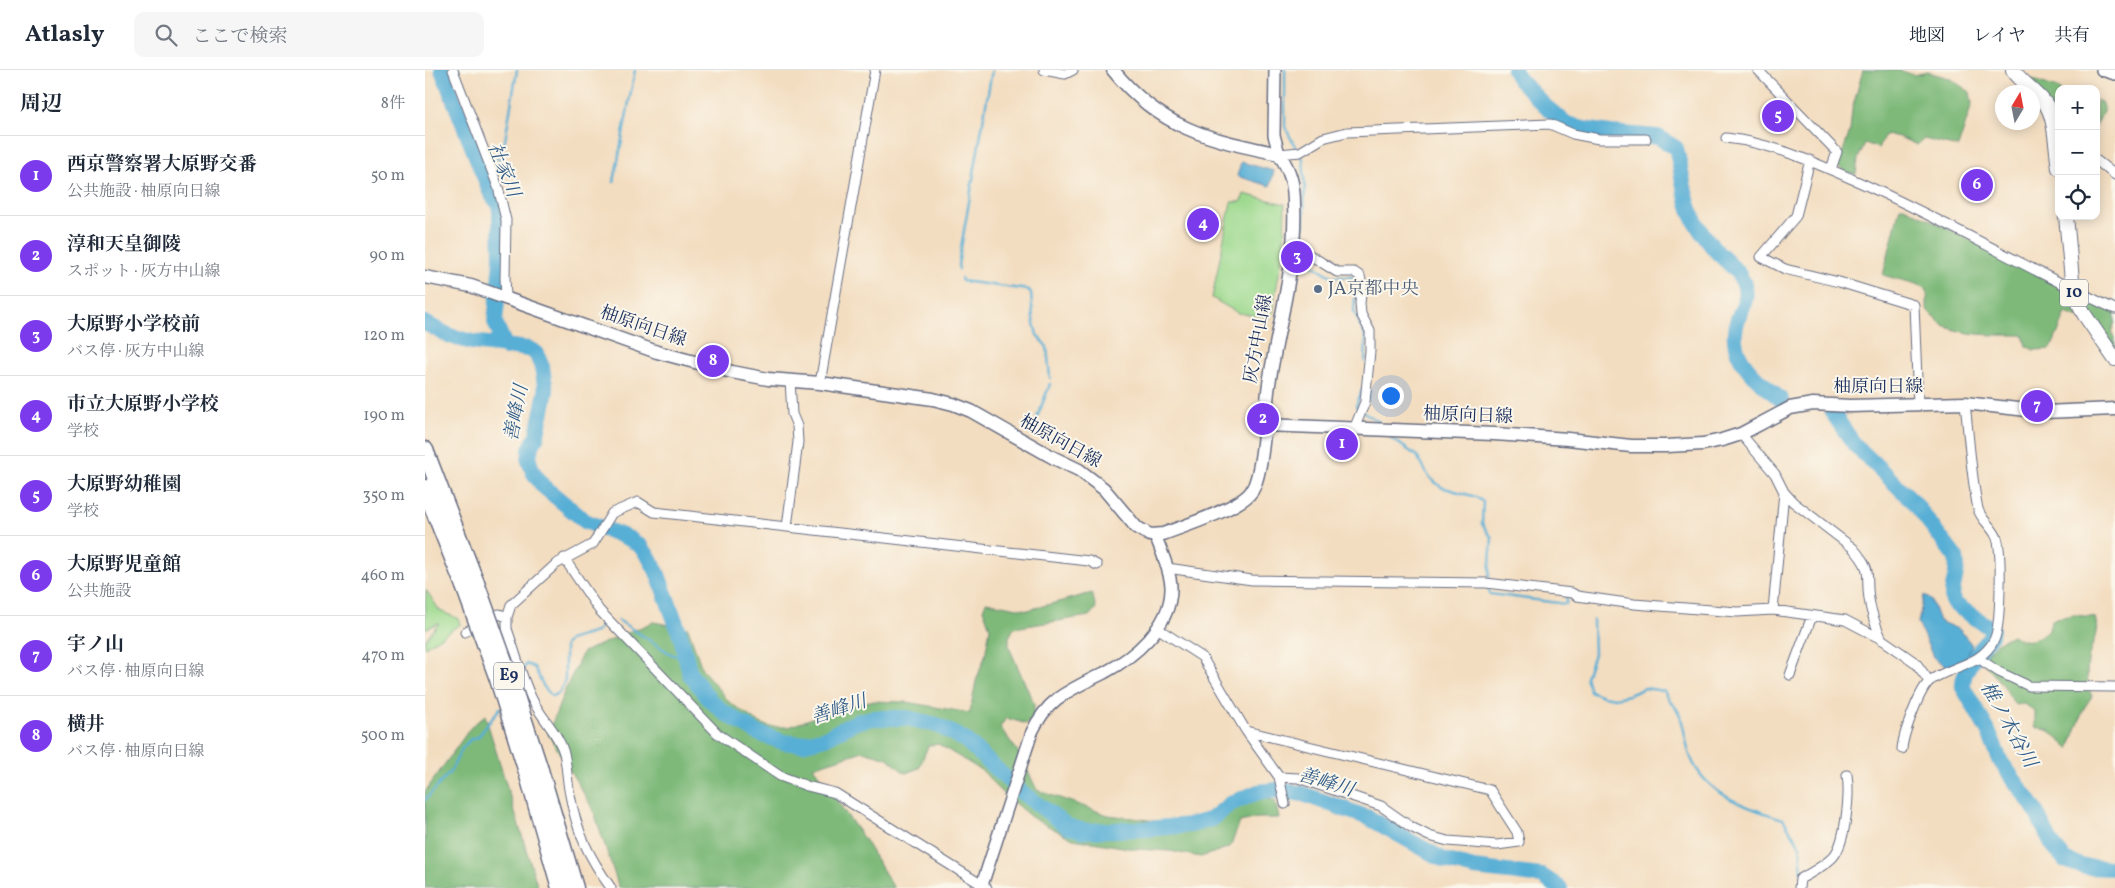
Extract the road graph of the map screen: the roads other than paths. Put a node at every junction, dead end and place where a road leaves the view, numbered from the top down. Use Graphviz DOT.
graph roads {
  1 [pos="453,70"];
  2 [pos="875,70"];
  3 [pos="1044,70"];
  4 [pos="1073,70"];
  5 [pos="1113,70"];
  6 [pos="1275,70"];
  7 [pos="1758,70"];
  8 [pos="2013,70"];
  9 [pos="2102,70"];
  10 [pos="2115,74"];
  11 [pos="2055,127"];
  12 [pos="1726,138"];
  13 [pos="1646,140"];
  14 [pos="1279,154"];
  15 [pos="1810,160"];
  16 [pos="2100,163"];
  17 [pos="1831,169"];
  18 [pos="2115,175"];
  19 [pos="2066,220"];
  20 [pos="1292,244"];
  21 [pos="425,277"];
  22 [pos="2073,291"];
  23 [pos="507,297"];
  24 [pos="2115,309"];
  25 [pos="2115,359"];
  26 [pos="790,380"];
  27 [pos="820,384"];
  28 [pos="1965,403"];
  29 [pos="1918,404"];
  30 [pos="2115,410"];
  31 [pos="1265,425"];
  32 [pos="1354,429"];
  33 [pos="1741,434"];
  34 [pos="426,452"];
  35 [pos="425,488"];
  36 [pos="1784,492"];
  37 [pos="787,527"];
  38 [pos="1155,536"];
  39 [pos="564,558"];
  40 [pos="1097,565"];
  41 [pos="1167,568"];
  42 [pos="470,584"];
  43 [pos="1773,610"];
  44 [pos="1811,616"];
  45 [pos="507,617"];
  46 [pos="1157,628"];
  47 [pos="465,632"];
  48 [pos="1883,640"];
  49 [pos="1974,660"];
  50 [pos="1790,675"];
  51 [pos="1929,681"];
  52 [pos="2115,687"];
  53 [pos="1247,731"];
  54 [pos="1902,749"];
  55 [pos="533,771"];
  56 [pos="1847,775"];
  57 [pos="1280,780"];
  58 [pos="1285,804"];
  59 [pos="1802,881"];
  60 [pos="984,887"];
  61 [pos="560,888"];
  62 [pos="575,888"];
  63 [pos="611,888"];
  1 -- 23 [label="street"];
  2 -- 27 [label="street"];
  3 -- 4 [label="street"];
  5 -- 14 [label="main road"];
  6 -- 14 [label="street"];
  7 -- 17 [label="street"];
  8 -- 11 [label="main road"];
  9 -- 10 [label="street"];
  12 -- 15 [label="street"];
  13 -- 14 [label="street"];
  14 -- 20 [label="main road, 灰方中山線"];
  15 -- 17 [label="street"];
  15 -- 29 [label="street"];
  16 -- 18 [label="street"];
  17 -- 22 [label="street"];
  19 -- 22 [label="main road, 10"];
  20 -- 31 [label="main road, 灰方中山線"];
  20 -- 32 [label="street"];
  21 -- 23 [label="main road, 柚原向日線"];
  22 -- 24 [label="street"];
  22 -- 25 [label="main road, 10"];
  23 -- 26 [label="main road, 柚原向日線"];
  26 -- 27 [label="main road, 柚原向日線"];
  26 -- 37 [label="street"];
  27 -- 38 [label="main road, 柚原向日線"];
  28 -- 29 [label="main road, 柚原向日線"];
  28 -- 30 [label="main road, 柚原向日線"];
  28 -- 49 [label="street"];
  29 -- 33 [label="main road, 柚原向日線"];
  31 -- 32 [label="main road, 柚原向日線"];
  31 -- 38 [label="main road"];
  32 -- 33 [label="main road, 柚原向日線"];
  33 -- 36 [label="street"];
  34 -- 42 [label="highway, E9"];
  35 -- 42 [label="highway, E9"];
  36 -- 43 [label="street"];
  36 -- 48 [label="street"];
  37 -- 39 [label="street"];
  37 -- 40 [label="street"];
  38 -- 41 [label="street"];
  39 -- 45 [label="street"];
  39 -- 60 [label="street"];
  41 -- 43 [label="street"];
  41 -- 46 [label="street"];
  42 -- 55 [label="highway, E9, bridge"];
  43 -- 44 [label="street"];
  44 -- 48 [label="street"];
  44 -- 50 [label="street"];
  45 -- 47 [label="street"];
  45 -- 63 [label="street"];
  46 -- 53 [label="street"];
  46 -- 60 [label="street"];
  48 -- 51 [label="street"];
  49 -- 51 [label="street"];
  49 -- 52 [label="street"];
  51 -- 54 [label="street"];
  53 -- 57 [label="street"];
  53 -- 57 [label="street"];
  55 -- 61 [label="highway, E9"];
  55 -- 62 [label="highway, E9"];
  56 -- 59 [label="street"];
  57 -- 58 [label="street"];
}
